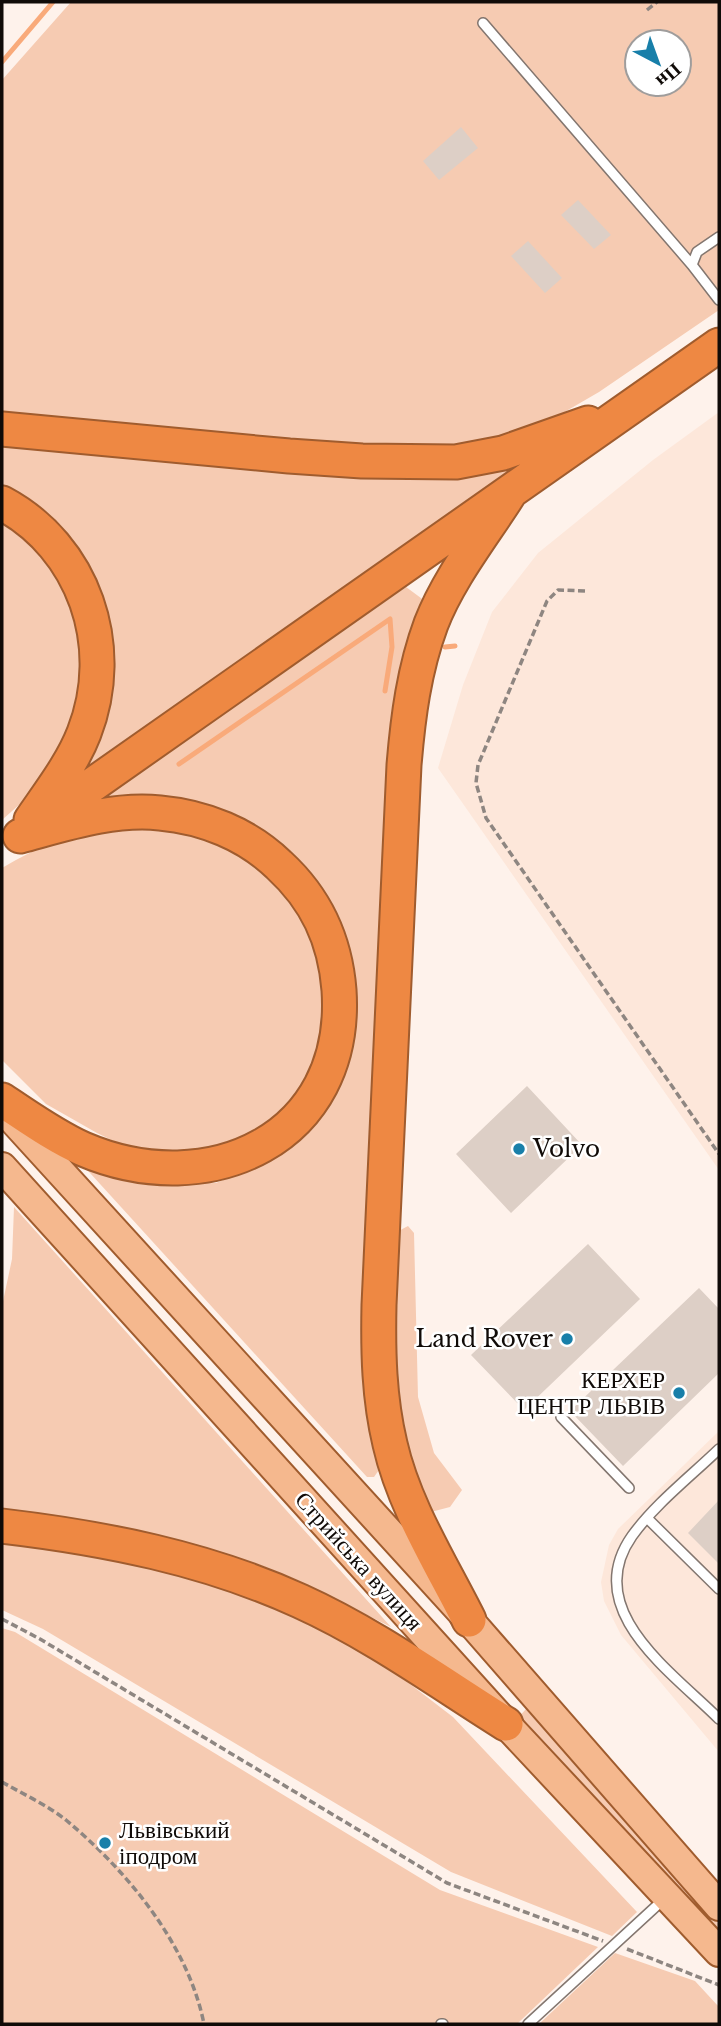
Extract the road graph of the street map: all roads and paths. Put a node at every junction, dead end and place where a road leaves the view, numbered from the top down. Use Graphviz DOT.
graph roads {
  1 [pos="657,2"];
  2 [pos="647,10"];
  3 [pos="483,23"];
  4 [pos="719,237"];
  5 [pos="692,265"];
  6 [pos="719,300"];
  7 [pos="719,345"];
  8 [pos="630,408"];
  9 [pos="2,429"];
  10 [pos="511,491"];
  11 [pos="2,503"];
  12 [pos="585,591"];
  13 [pos="11,842"];
  14 [pos="2,1100"];
  15 [pos="2,1108"];
  16 [pos="719,1154"];
  17 [pos="2,1167"];
  18 [pos="561,1417"];
  19 [pos="719,1449"];
  20 [pos="719,1459"];
  21 [pos="684,1483"];
  22 [pos="629,1488"];
  23 [pos="648,1519"];
  24 [pos="2,1526"];
  25 [pos="719,1589"];
  26 [pos="2,1619"];
  27 [pos="470,1620"];
  28 [pos="719,1719"];
  29 [pos="506,1724"];
  30 [pos="2,1782"];
  31 [pos="668,1895"];
  32 [pos="719,1906"];
  33 [pos="613,1944"];
  34 [pos="719,1952"];
  35 [pos="719,1984"];
  36 [pos="204,2024"];
  37 [pos="528,2024"];
  1 -- 2 [label="path"];
  3 -- 5 [label="lane"];
  4 -- 5 [label="lane"];
  5 -- 6 [label="lane"];
  7 -- 8 [label="highway"];
  8 -- 9 [label="highway"];
  8 -- 10 [label="highway"];
  10 -- 13 [label="highway"];
  10 -- 27 [label="highway"];
  11 -- 13 [label="highway"];
  12 -- 16 [label="path"];
  13 -- 14 [label="highway"];
  15 -- 27 [label="main road"];
  17 -- 29 [label="main road, Стрийська вулиця"];
  18 -- 22 [label="lane"];
  19 -- 21 [label="lane"];
  20 -- 21 [label="lane"];
  21 -- 23 [label="lane"];
  23 -- 25 [label="lane"];
  23 -- 28 [label="lane"];
  24 -- 29 [label="highway"];
  26 -- 33 [label="path"];
  27 -- 32 [label="main road"];
  29 -- 31 [label="main road, Стрийська вулиця"];
  30 -- 36 [label="path"];
  31 -- 33 [label="lane"];
  31 -- 34 [label="main road, Стрийська вулиця"];
  33 -- 35 [label="path"];
  33 -- 37 [label="lane"];
}
